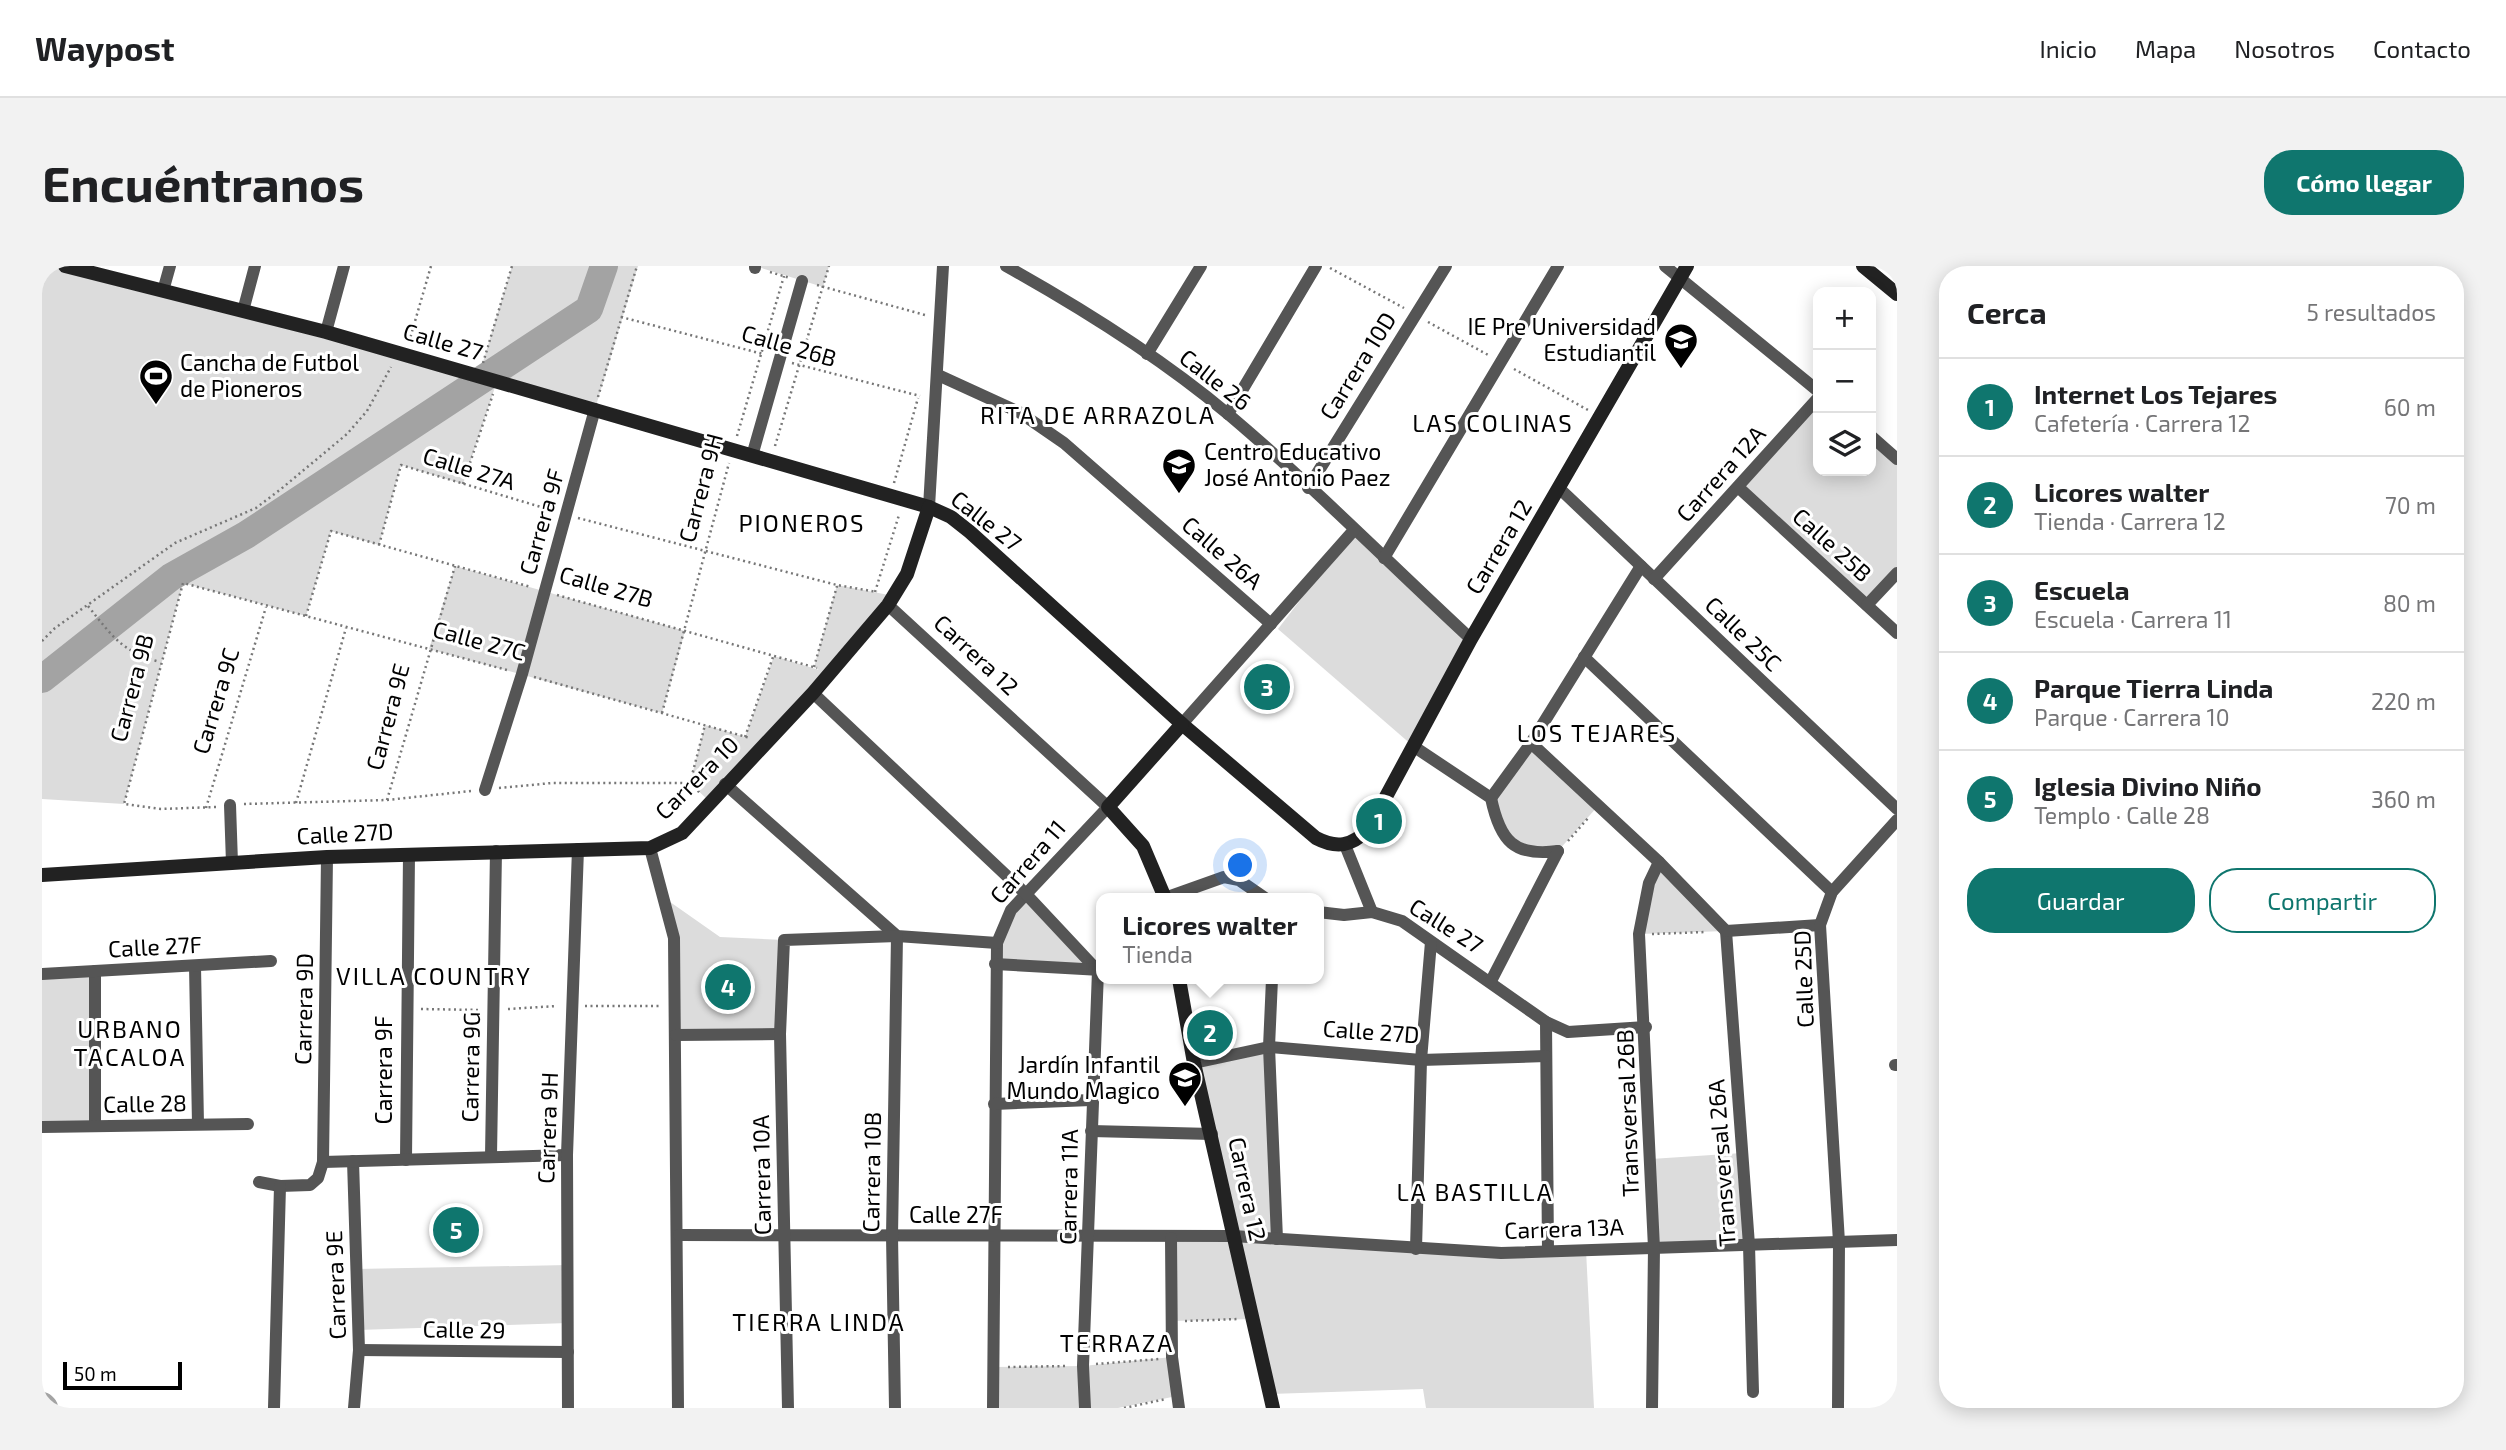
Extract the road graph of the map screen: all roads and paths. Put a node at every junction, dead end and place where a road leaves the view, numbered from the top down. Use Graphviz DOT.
graph roads {
  1 [pos="65,266"];
  2 [pos="170,266"];
  3 [pos="255,266"];
  4 [pos="344,266"];
  5 [pos="431,266"];
  6 [pos="512,266"];
  7 [pos="637,266"];
  8 [pos="828,266"];
  9 [pos="943,266"];
  10 [pos="1006,266"];
  11 [pos="1201,266"];
  12 [pos="1316,266"];
  13 [pos="1327,266"];
  14 [pos="1446,266"];
  15 [pos="1558,266"];
  16 [pos="1665,266"];
  17 [pos="1863,266"];
  18 [pos="755,267"];
  19 [pos="86,269"];
  20 [pos="1684,271"];
  21 [pos="784,276"];
  22 [pos="802,281"];
  23 [pos="823,287"];
  24 [pos="163,291"];
  25 [pos="1897,294"];
  26 [pos="243,311"];
  27 [pos="1415,314"];
  28 [pos="621,317"];
  29 [pos="938,319"];
  30 [pos="326,332"];
  31 [pos="401,354"];
  32 [pos="761,354"];
  33 [pos="1147,354"];
  34 [pos="779,359"];
  35 [pos="1500,362"];
  36 [pos="799,365"];
  37 [pos="938,375"];
  38 [pos="488,378"];
  39 [pos="1813,387"];
  40 [pos="918,398"];
  41 [pos="1813,404"];
  42 [pos="594,409"];
  43 [pos="1227,414"];
  44 [pos="1600,417"];
  45 [pos="1876,440"];
  46 [pos="732,450"];
  47 [pos="751,456"];
  48 [pos="1897,459"];
  49 [pos="770,462"];
  50 [pos="463,484"];
  51 [pos="1308,488"];
  52 [pos="1738,488"];
  53 [pos="1560,489"];
  54 [pos="897,498"];
  55 [pos="929,507"];
  56 [pos="567,515"];
  57 [pos="1354,530"];
  58 [pos="379,545"];
  59 [pos="705,552"];
  60 [pos="1384,558"];
  61 [pos="455,566"];
  62 [pos="1641,566"];
  63 [pos="1897,573"];
  64 [pos="1654,579"];
  65 [pos="183,583"];
  66 [pos="837,586"];
  67 [pos="544,591"];
  68 [pos="876,592"];
  69 [pos="891,601"];
  70 [pos="267,605"];
  71 [pos="1867,606"];
  72 [pos="88,607"];
  73 [pos="306,616"];
  74 [pos="1271,624"];
  75 [pos="347,627"];
  76 [pos="685,631"];
  77 [pos="1897,634"];
  78 [pos="1471,639"];
  79 [pos="42,640"];
  80 [pos="429,649"];
  81 [pos="774,656"];
  82 [pos="1584,657"];
  83 [pos="160,662"];
  84 [pos="814,667"];
  85 [pos="522,674"];
  86 [pos="830,674"];
  87 [pos="813,692"];
  88 [pos="662,713"];
  89 [pos="1182,724"];
  90 [pos="705,725"];
  91 [pos="745,737"];
  92 [pos="763,743"];
  93 [pos="1531,743"];
  94 [pos="1413,746"];
  95 [pos="725,784"];
  96 [pos="485,790"];
  97 [pos="1491,798"];
  98 [pos="387,800"];
  99 [pos="296,803"];
  100 [pos="124,804"];
  101 [pos="230,805"];
  102 [pos="1598,806"];
  103 [pos="1108,807"];
  104 [pos="206,808"];
  105 [pos="1897,809"];
  106 [pos="1897,820"];
  107 [pos="1345,845"];
  108 [pos="650,848"];
  109 [pos="578,849"];
  110 [pos="1559,851"];
  111 [pos="496,852"];
  112 [pos="409,854"];
  113 [pos="327,857"];
  114 [pos="1659,862"];
  115 [pos="232,863"];
  116 [pos="42,875"];
  117 [pos="1832,892"];
  118 [pos="1025,893"];
  119 [pos="1163,893"];
  120 [pos="1179,893"];
  121 [pos="1258,893"];
  122 [pos="1372,912"];
  123 [pos="1324,913"];
  124 [pos="1820,925"];
  125 [pos="1726,931"];
  126 [pos="1639,934"];
  127 [pos="897,936"];
  128 [pos="1431,942"];
  129 [pos="997,943"];
  130 [pos="271,961"];
  131 [pos="995,964"];
  132 [pos="195,966"];
  133 [pos="1096,966"];
  134 [pos="1096,970"];
  135 [pos="94,971"];
  136 [pos="42,974"];
  137 [pos="1491,981"];
  138 [pos="1099,984"];
  139 [pos="1181,984"];
  140 [pos="1272,984"];
  141 [pos="574,1006"];
  142 [pos="676,1006"];
  143 [pos="405,1010"];
  144 [pos="492,1010"];
  145 [pos="1546,1022"];
  146 [pos="1646,1027"];
  147 [pos="780,1034"];
  148 [pos="676,1035"];
  149 [pos="1269,1047"];
  150 [pos="1546,1056"];
  151 [pos="1421,1060"];
  152 [pos="1194,1063"];
  153 [pos="1091,1100"];
  154 [pos="994,1104"];
  155 [pos="198,1124"];
  156 [pos="248,1124"];
  157 [pos="95,1125"];
  158 [pos="42,1126"];
  159 [pos="1091,1131"];
  160 [pos="1212,1134"];
  161 [pos="567,1155"];
  162 [pos="491,1156"];
  163 [pos="406,1160"];
  164 [pos="354,1161"];
  165 [pos="323,1162"];
  166 [pos="259,1182"];
  167 [pos="280,1186"];
  168 [pos="784,1233"];
  169 [pos="679,1235"];
  170 [pos="992,1235"];
  171 [pos="892,1236"];
  172 [pos="1233,1236"];
  173 [pos="1089,1238"];
  174 [pos="1171,1238"];
  175 [pos="1277,1239"];
  176 [pos="1897,1240"];
  177 [pos="1839,1242"];
  178 [pos="1749,1245"];
  179 [pos="1654,1248"];
  180 [pos="1416,1249"];
  181 [pos="1548,1251"];
  182 [pos="1252,1319"];
  183 [pos="1171,1321"];
  184 [pos="359,1350"];
  185 [pos="568,1352"];
  186 [pos="1754,1392"];
  187 [pos="1178,1402"];
  188 [pos="274,1408"];
  189 [pos="354,1408"];
  190 [pos="568,1408"];
  191 [pos="678,1408"];
  192 [pos="788,1408"];
  193 [pos="895,1408"];
  194 [pos="993,1408"];
  195 [pos="1085,1408"];
  196 [pos="1124,1408"];
  197 [pos="1273,1408"];
  198 [pos="1652,1408"];
  199 [pos="1838,1408"];
  1 -- 19 [label="street, Calle 27"];
  2 -- 24 [label="street"];
  3 -- 26 [label="street"];
  4 -- 30 [label="street"];
  5 -- 31 [label="path"];
  6 -- 38 [label="path"];
  7 -- 28 [label="path"];
  8 -- 23 [label="path"];
  9 -- 29 [label="street, Carrera 10"];
  10 -- 33 [label="street, Calle 26"];
  11 -- 33 [label="street"];
  12 -- 43 [label="street"];
  13 -- 27 [label="path"];
  14 -- 27 [label="street, Carrera 10D"];
  15 -- 35 [label="street"];
  16 -- 20 [label="street"];
  17 -- 25 [label="street"];
  18 -- 21 [label="path"];
  19 -- 24 [label="street, Calle 27"];
  20 -- 39 [label="street"];
  20 -- 44 [label="street, Carrera 12"];
  21 -- 22 [label="path"];
  21 -- 32 [label="path, Carrera 9H"];
  22 -- 23 [label="path"];
  22 -- 34 [label="street"];
  23 -- 29 [label="path"];
  23 -- 36 [label="path"];
  24 -- 26 [label="street, Calle 27"];
  26 -- 30 [label="street, Calle 27"];
  27 -- 35 [label="path"];
  27 -- 51 [label="street, Carrera 10D"];
  28 -- 32 [label="path, Calle 26B"];
  28 -- 42 [label="path"];
  29 -- 37 [label="street, Carrera 10"];
  30 -- 31 [label="street, Calle 27"];
  31 -- 38 [label="street, Calle 27"];
  31 -- 72 [label="path"];
  32 -- 34 [label="path, Calle 26B"];
  32 -- 46 [label="path, Carrera 9H"];
  33 -- 43 [label="street, Calle 26"];
  34 -- 36 [label="path, Calle 26B"];
  34 -- 47 [label="street"];
  35 -- 44 [label="path"];
  35 -- 60 [label="street"];
  36 -- 40 [label="path, Calle 26B"];
  36 -- 49 [label="path"];
  37 -- 40 [label="path"];
  37 -- 55 [label="street, Carrera 10"];
  37 -- 74 [label="street, Calle 26A"];
  38 -- 42 [label="street, Calle 27"];
  38 -- 50 [label="path"];
  40 -- 54 [label="path"];
  41 -- 52 [label="street, Carrera 12A"];
  42 -- 46 [label="street, Calle 27"];
  42 -- 56 [label="street, Carrera 9F"];
  43 -- 51 [label="street, Calle 26"];
  44 -- 53 [label="street, Carrera 12"];
  45 -- 48 [label="street"];
  46 -- 47 [label="street, Calle 27"];
  46 -- 59 [label="path, Carrera 9H"];
  47 -- 49 [label="street, Calle 27"];
  49 -- 54 [label="street, Calle 27"];
  50 -- 56 [label="path, Calle 27A"];
  50 -- 58 [label="path, Calle 27A"];
  51 -- 57 [label="street, Calle 26"];
  52 -- 64 [label="street, Carrera 12A"];
  52 -- 71 [label="street, Calle 25B"];
  53 -- 62 [label="street, Calle 25C"];
  53 -- 78 [label="street, Carrera 12"];
  54 -- 55 [label="street, Calle 27"];
  54 -- 68 [label="path"];
  55 -- 69 [label="street, Carrera 10"];
  55 -- 89 [label="street, Calle 27"];
  56 -- 59 [label="path, Calle 27A"];
  56 -- 67 [label="street, Carrera 9F"];
  57 -- 60 [label="street, Calle 26"];
  57 -- 74 [label="street, Carrera 11"];
  58 -- 61 [label="path, Calle 27B"];
  58 -- 73 [label="path, Calle 27B"];
  59 -- 66 [label="path, Calle 27A"];
  59 -- 76 [label="path, Carrera 9H"];
  60 -- 78 [label="street, Calle 26"];
  61 -- 67 [label="path, Calle 27B"];
  61 -- 80 [label="path, Carrera 9E"];
  62 -- 64 [label="street, Calle 25C"];
  62 -- 82 [label="street"];
  63 -- 71 [label="street"];
  64 -- 105 [label="street, Calle 25C"];
  65 -- 70 [label="path, Calle 27C"];
  65 -- 83 [label="path, Carrera 9B"];
  66 -- 68 [label="path, Calle 27A"];
  66 -- 84 [label="path"];
  67 -- 76 [label="path, Calle 27B"];
  67 -- 85 [label="street, Carrera 9F"];
  68 -- 69 [label="path, Calle 27A"];
  69 -- 86 [label="street, Carrera 10"];
  69 -- 103 [label="street, Carrera 12"];
  70 -- 73 [label="path, Calle 27C"];
  70 -- 104 [label="path, Carrera 9C"];
  71 -- 77 [label="street, Calle 25B"];
  72 -- 79 [label="path"];
  72 -- 83 [label="path"];
  73 -- 75 [label="path, Calle 27C"];
  74 -- 89 [label="street, Carrera 11"];
  75 -- 80 [label="path, Calle 27C"];
  75 -- 99 [label="path"];
  76 -- 81 [label="path, Calle 27B"];
  76 -- 88 [label="path, Carrera 9H"];
  78 -- 94 [label="street, Carrera 12"];
  80 -- 85 [label="path, Calle 27C"];
  80 -- 98 [label="path, Carrera 9E"];
  81 -- 84 [label="path, Calle 27B"];
  81 -- 91 [label="path"];
  82 -- 93 [label="street"];
  82 -- 117 [label="street"];
  83 -- 100 [label="path, Carrera 9B"];
  84 -- 86 [label="path, Calle 27B"];
  85 -- 88 [label="path, Calle 27C"];
  85 -- 96 [label="street, Carrera 9F"];
  86 -- 87 [label="street, Carrera 10"];
  87 -- 92 [label="street, Carrera 10"];
  87 -- 118 [label="street"];
  88 -- 90 [label="path, Calle 27C"];
  89 -- 103 [label="street, Carrera 11"];
  89 -- 107 [label="street, Calle 27"];
  90 -- 91 [label="path, Calle 27C"];
  90 -- 96 [label="path, Calle 27D"];
  91 -- 92 [label="path, Calle 27C"];
  92 -- 95 [label="street, Carrera 10"];
  93 -- 97 [label="street"];
  93 -- 102 [label="street"];
  94 -- 97 [label="street"];
  94 -- 107 [label="street, Carrera 12"];
  95 -- 108 [label="street, Carrera 10"];
  95 -- 127 [label="street"];
  96 -- 98 [label="path, Calle 27D"];
  97 -- 110 [label="street"];
  98 -- 99 [label="path, Calle 27D"];
  99 -- 101 [label="path, Calle 27D"];
  100 -- 104 [label="path, Calle 27D"];
  101 -- 104 [label="path, Calle 27D"];
  101 -- 115 [label="street"];
  102 -- 110 [label="path"];
  102 -- 114 [label="street"];
  103 -- 118 [label="street, Carrera 11"];
  103 -- 119 [label="street, Carrera 12"];
  106 -- 117 [label="street"];
  107 -- 122 [label="street, Calle 27"];
  108 -- 109 [label="street, Calle 27D"];
  108 -- 142 [label="street, Carrera 10"];
  109 -- 111 [label="street, Calle 27D"];
  109 -- 141 [label="street, Carrera 9H"];
  110 -- 137 [label="street"];
  111 -- 112 [label="street, Calle 27D"];
  111 -- 144 [label="street, Carrera 9G"];
  112 -- 113 [label="street, Calle 27D"];
  112 -- 143 [label="street, Carrera 9F"];
  113 -- 115 [label="street, Calle 27D"];
  113 -- 165 [label="street, Carrera 9D"];
  114 -- 125 [label="street"];
  114 -- 126 [label="street, Transversal 26B"];
  115 -- 116 [label="street, Calle 27D"];
  117 -- 124 [label="street, Calle 25D"];
  118 -- 129 [label="street, Carrera 11"];
  118 -- 133 [label="street"];
  120 -- 121 [label="street"];
  122 -- 123 [label="street"];
  122 -- 128 [label="street, Calle 27"];
  124 -- 125 [label="street"];
  124 -- 177 [label="street, Calle 25D"];
  125 -- 126 [label="path"];
  125 -- 178 [label="street, Transversal 26A"];
  126 -- 146 [label="street, Transversal 26B"];
  127 -- 129 [label="street"];
  127 -- 147 [label="street, Carrera 10A"];
  127 -- 171 [label="street, Carrera 10B"];
  128 -- 137 [label="street, Calle 27"];
  128 -- 151 [label="street"];
  129 -- 131 [label="street, Carrera 11"];
  130 -- 132 [label="street, Calle 27F"];
  131 -- 134 [label="street"];
  131 -- 154 [label="street, Carrera 11"];
  132 -- 135 [label="street, Calle 27F"];
  132 -- 155 [label="street"];
  135 -- 136 [label="street, Calle 27F"];
  135 -- 157 [label="street"];
  137 -- 145 [label="street, Calle 27"];
  138 -- 153 [label="street, Carrera 11A"];
  139 -- 152 [label="street, Carrera 12"];
  140 -- 149 [label="street"];
  141 -- 142 [label="path"];
  141 -- 144 [label="path"];
  141 -- 161 [label="street, Carrera 9H"];
  142 -- 148 [label="street, Carrera 10"];
  143 -- 144 [label="path"];
  143 -- 163 [label="street, Carrera 9F"];
  144 -- 162 [label="street, Carrera 9G"];
  145 -- 146 [label="street, Calle 27"];
  145 -- 150 [label="street"];
  146 -- 179 [label="street, Transversal 26B"];
  147 -- 148 [label="street"];
  147 -- 168 [label="street, Carrera 10A"];
  148 -- 169 [label="street, Carrera 10"];
  149 -- 151 [label="street, Calle 27D"];
  149 -- 152 [label="street, Calle 27D"];
  149 -- 175 [label="street"];
  150 -- 151 [label="street, Calle 27D"];
  150 -- 181 [label="street"];
  151 -- 180 [label="street"];
  152 -- 160 [label="street, Carrera 12"];
  153 -- 154 [label="street"];
  153 -- 159 [label="street, Carrera 11A"];
  154 -- 170 [label="street, Carrera 11"];
  155 -- 156 [label="street, Calle 28"];
  155 -- 157 [label="street, Calle 28"];
  157 -- 158 [label="street, Calle 28"];
  159 -- 160 [label="street"];
  159 -- 173 [label="street, Carrera 11A"];
  160 -- 172 [label="street, Carrera 12"];
  161 -- 162 [label="street"];
  161 -- 185 [label="street, Carrera 9H"];
  162 -- 163 [label="street"];
  163 -- 164 [label="street"];
  164 -- 165 [label="street"];
  164 -- 184 [label="street, Carrera 9E"];
  165 -- 167 [label="street"];
  166 -- 167 [label="street"];
  167 -- 188 [label="street"];
  168 -- 169 [label="street, Calle 27F"];
  168 -- 171 [label="street, Calle 27F"];
  168 -- 192 [label="street, Carrera 10A"];
  169 -- 191 [label="street, Carrera 10"];
  170 -- 171 [label="street, Calle 27F"];
  170 -- 173 [label="street, Calle 27F"];
  170 -- 194 [label="street, Carrera 11"];
  171 -- 193 [label="street, Carrera 10B"];
  172 -- 174 [label="street, Calle 27F"];
  172 -- 175 [label="street, Carrera 13A"];
  172 -- 182 [label="street, Carrera 12"];
  173 -- 174 [label="street, Calle 27F"];
  173 -- 195 [label="street, Carrera 11A"];
  174 -- 183 [label="street"];
  175 -- 180 [label="street, Carrera 13A"];
  176 -- 177 [label="street, Carrera 13A"];
  177 -- 178 [label="street, Carrera 13A"];
  177 -- 199 [label="street, Calle 25D"];
  178 -- 179 [label="street, Carrera 13A"];
  178 -- 186 [label="street, Transversal 26A"];
  179 -- 181 [label="street, Carrera 13A"];
  179 -- 198 [label="street, Transversal 26B"];
  180 -- 181 [label="street, Carrera 13A"];
  182 -- 183 [label="path"];
  182 -- 197 [label="street, Carrera 12"];
  183 -- 187 [label="street"];
  184 -- 185 [label="street, Calle 29"];
  184 -- 189 [label="street, Carrera 9E"];
  185 -- 190 [label="street, Carrera 9H"];
  187 -- 196 [label="path"];
}
